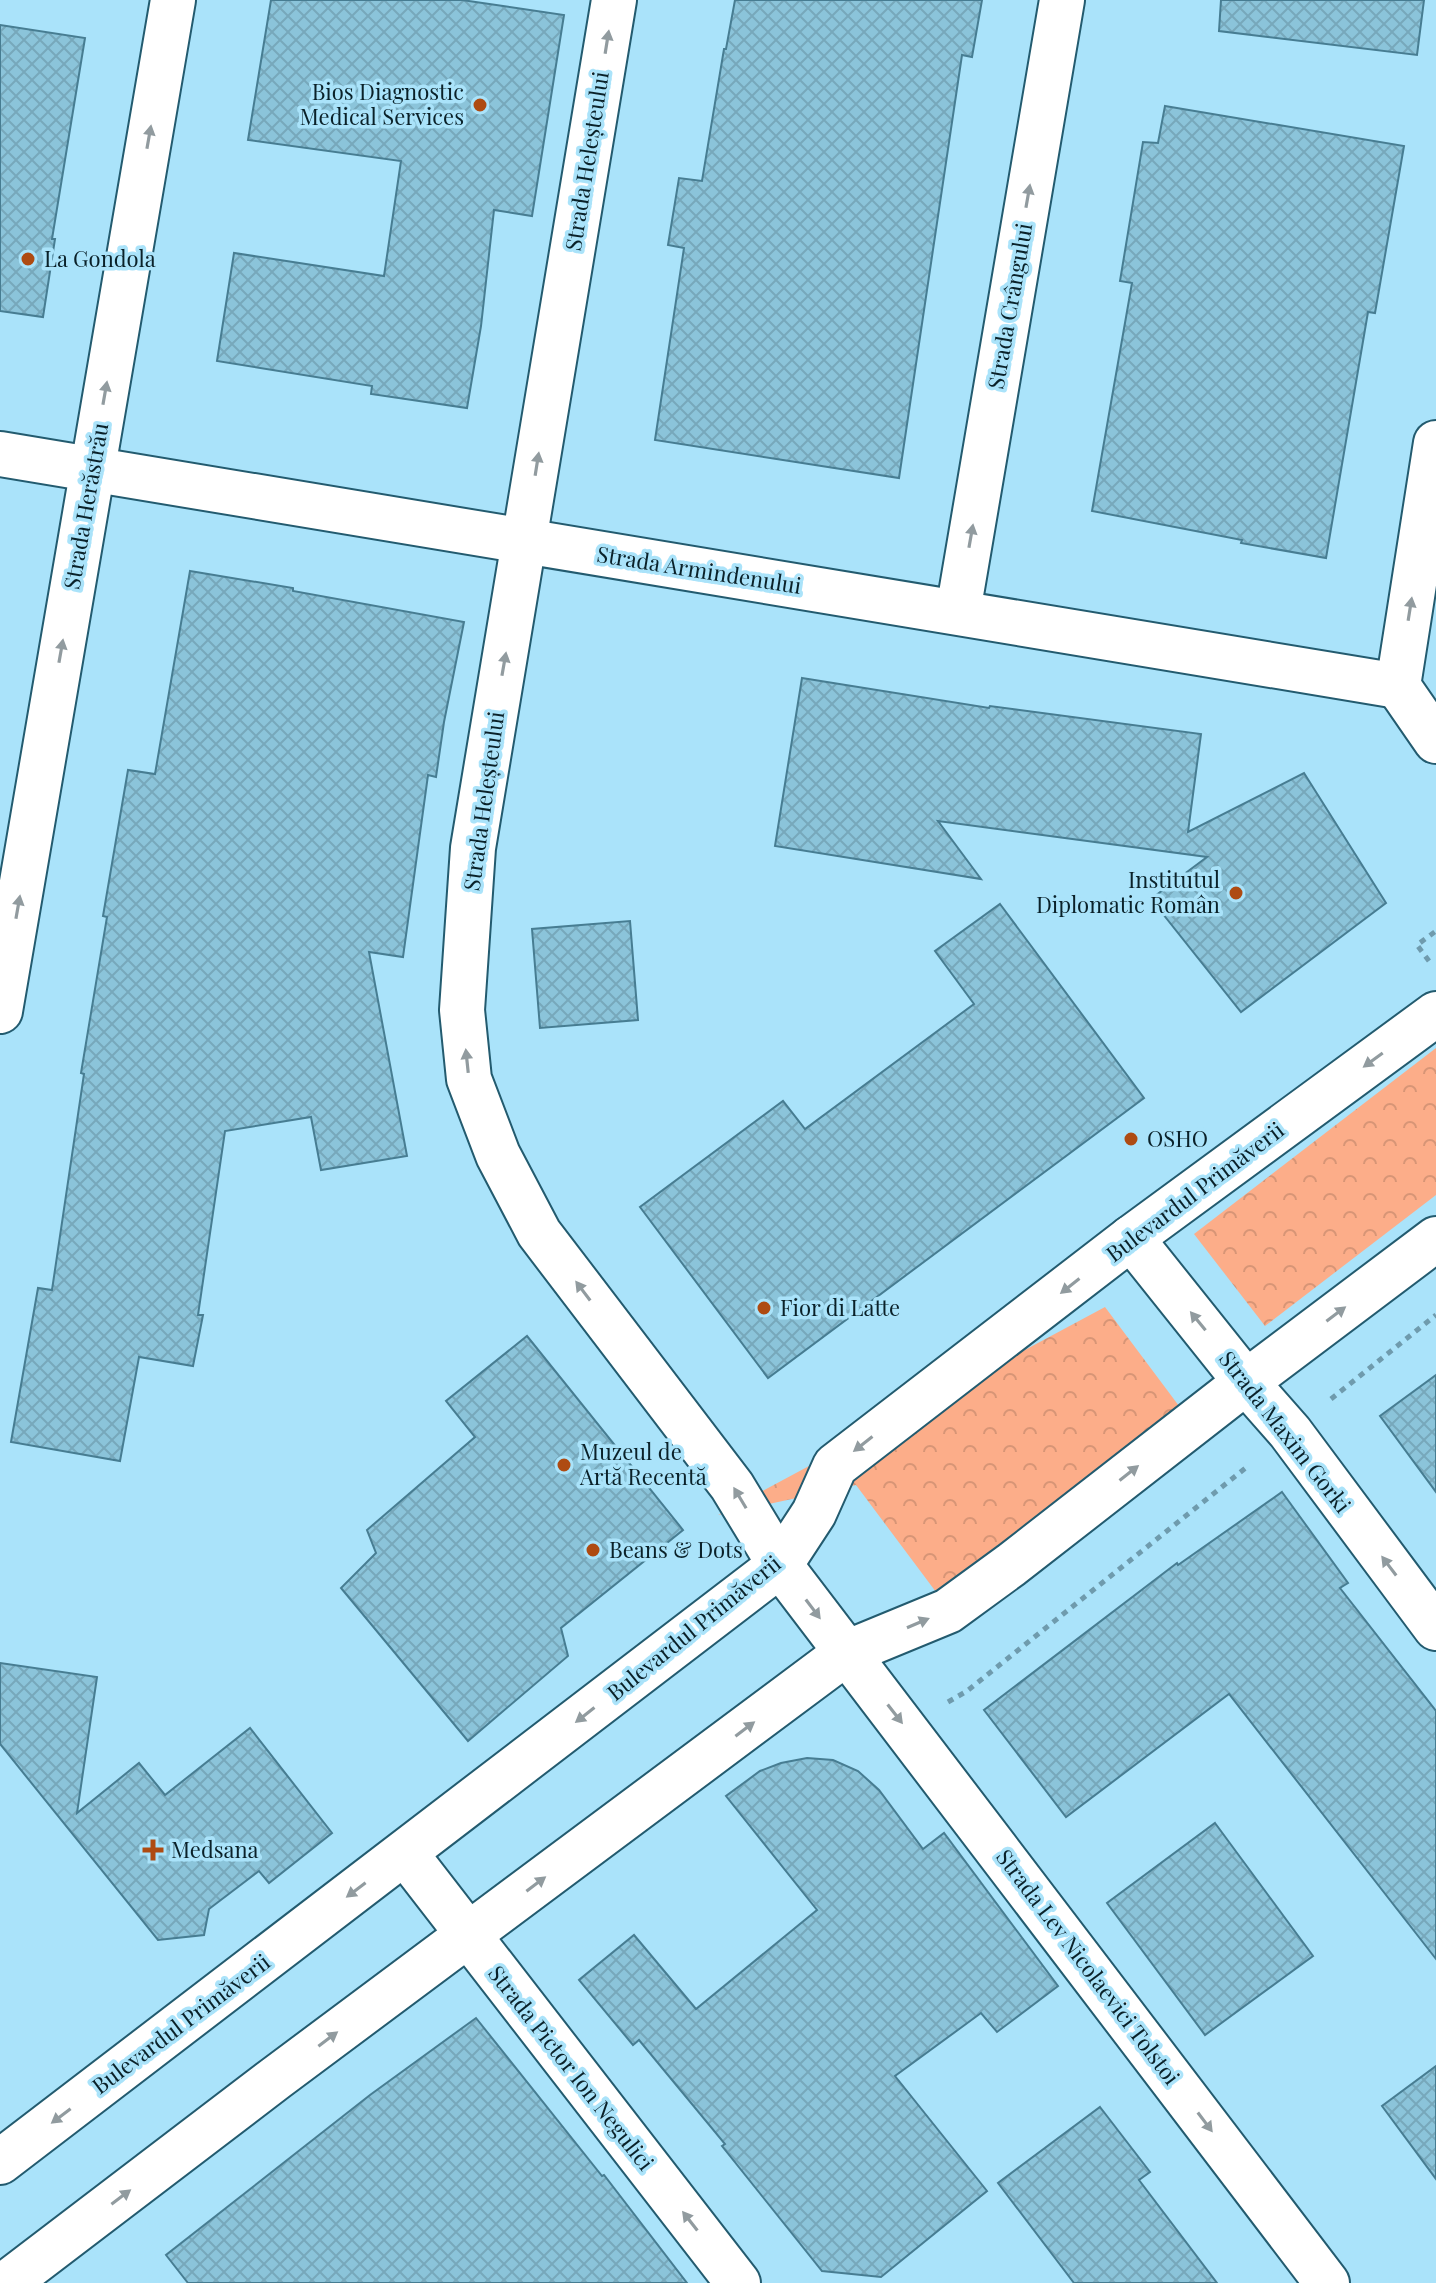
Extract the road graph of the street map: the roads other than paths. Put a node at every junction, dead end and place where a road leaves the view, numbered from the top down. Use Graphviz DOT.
graph roads {
  1 [pos="173,0"];
  2 [pos="614,0"];
  3 [pos="1062,0"];
  4 [pos="0,454"];
  5 [pos="1434,469"];
  6 [pos="92,470"];
  7 [pos="524,541"];
  8 [pos="958,612"];
  9 [pos="1398,686"];
  10 [pos="1436,741"];
  11 [pos="0,1011"];
  12 [pos="1436,1014"];
  13 [pos="1131,1238"];
  14 [pos="1436,1239"];
  15 [pos="1246,1382"];
  16 [pos="780,1565"];
  17 [pos="1436,1628"];
  18 [pos="846,1653"];
  19 [pos="405,1853"];
  20 [pos="468,1934"];
  21 [pos="0,2162"];
  22 [pos="7,2283"];
  23 [pos="738,2283"];
  24 [pos="1327,2283"];
  6 -- 1 [label="street, Strada Herăstrău, one-way"];
  7 -- 2 [label="street, Strada Heleșteului, one-way"];
  8 -- 3 [label="street, Strada Crângului, one-way"];
  4 -- 6 [label="street, Strada Armindenului"];
  9 -- 5 [label="street, one-way"];
  6 -- 7 [label="street, Strada Armindenului"];
  11 -- 6 [label="street, Strada Herăstrău, one-way"];
  7 -- 8 [label="street, Strada Armindenului"];
  16 -- 7 [label="street, Strada Heleșteului, one-way"];
  8 -- 9 [label="street, Strada Armindenului"];
  9 -- 10 [label="street"];
  12 -- 13 [label="street, Bulevardul Primăverii, one-way"];
  15 -- 13 [label="street, Strada Maxim Gorki, one-way"];
  13 -- 16 [label="street, Bulevardul Primăverii, one-way"];
  15 -- 14 [label="street, one-way"];
  17 -- 15 [label="street, Strada Maxim Gorki, one-way"];
  18 -- 15 [label="street, one-way"];
  16 -- 18 [label="street, Strada Heleșteului, one-way"];
  16 -- 19 [label="street, Bulevardul Primăverii, one-way"];
  20 -- 18 [label="street, one-way"];
  18 -- 24 [label="street, Strada Lev Nicolaevici Tolstoi, one-way"];
  19 -- 20 [label="street, Strada Pictor Ion Negulici"];
  19 -- 21 [label="street, Bulevardul Primăverii, one-way"];
  22 -- 20 [label="street, one-way"];
  23 -- 20 [label="street, Strada Pictor Ion Negulici, one-way"];
}
